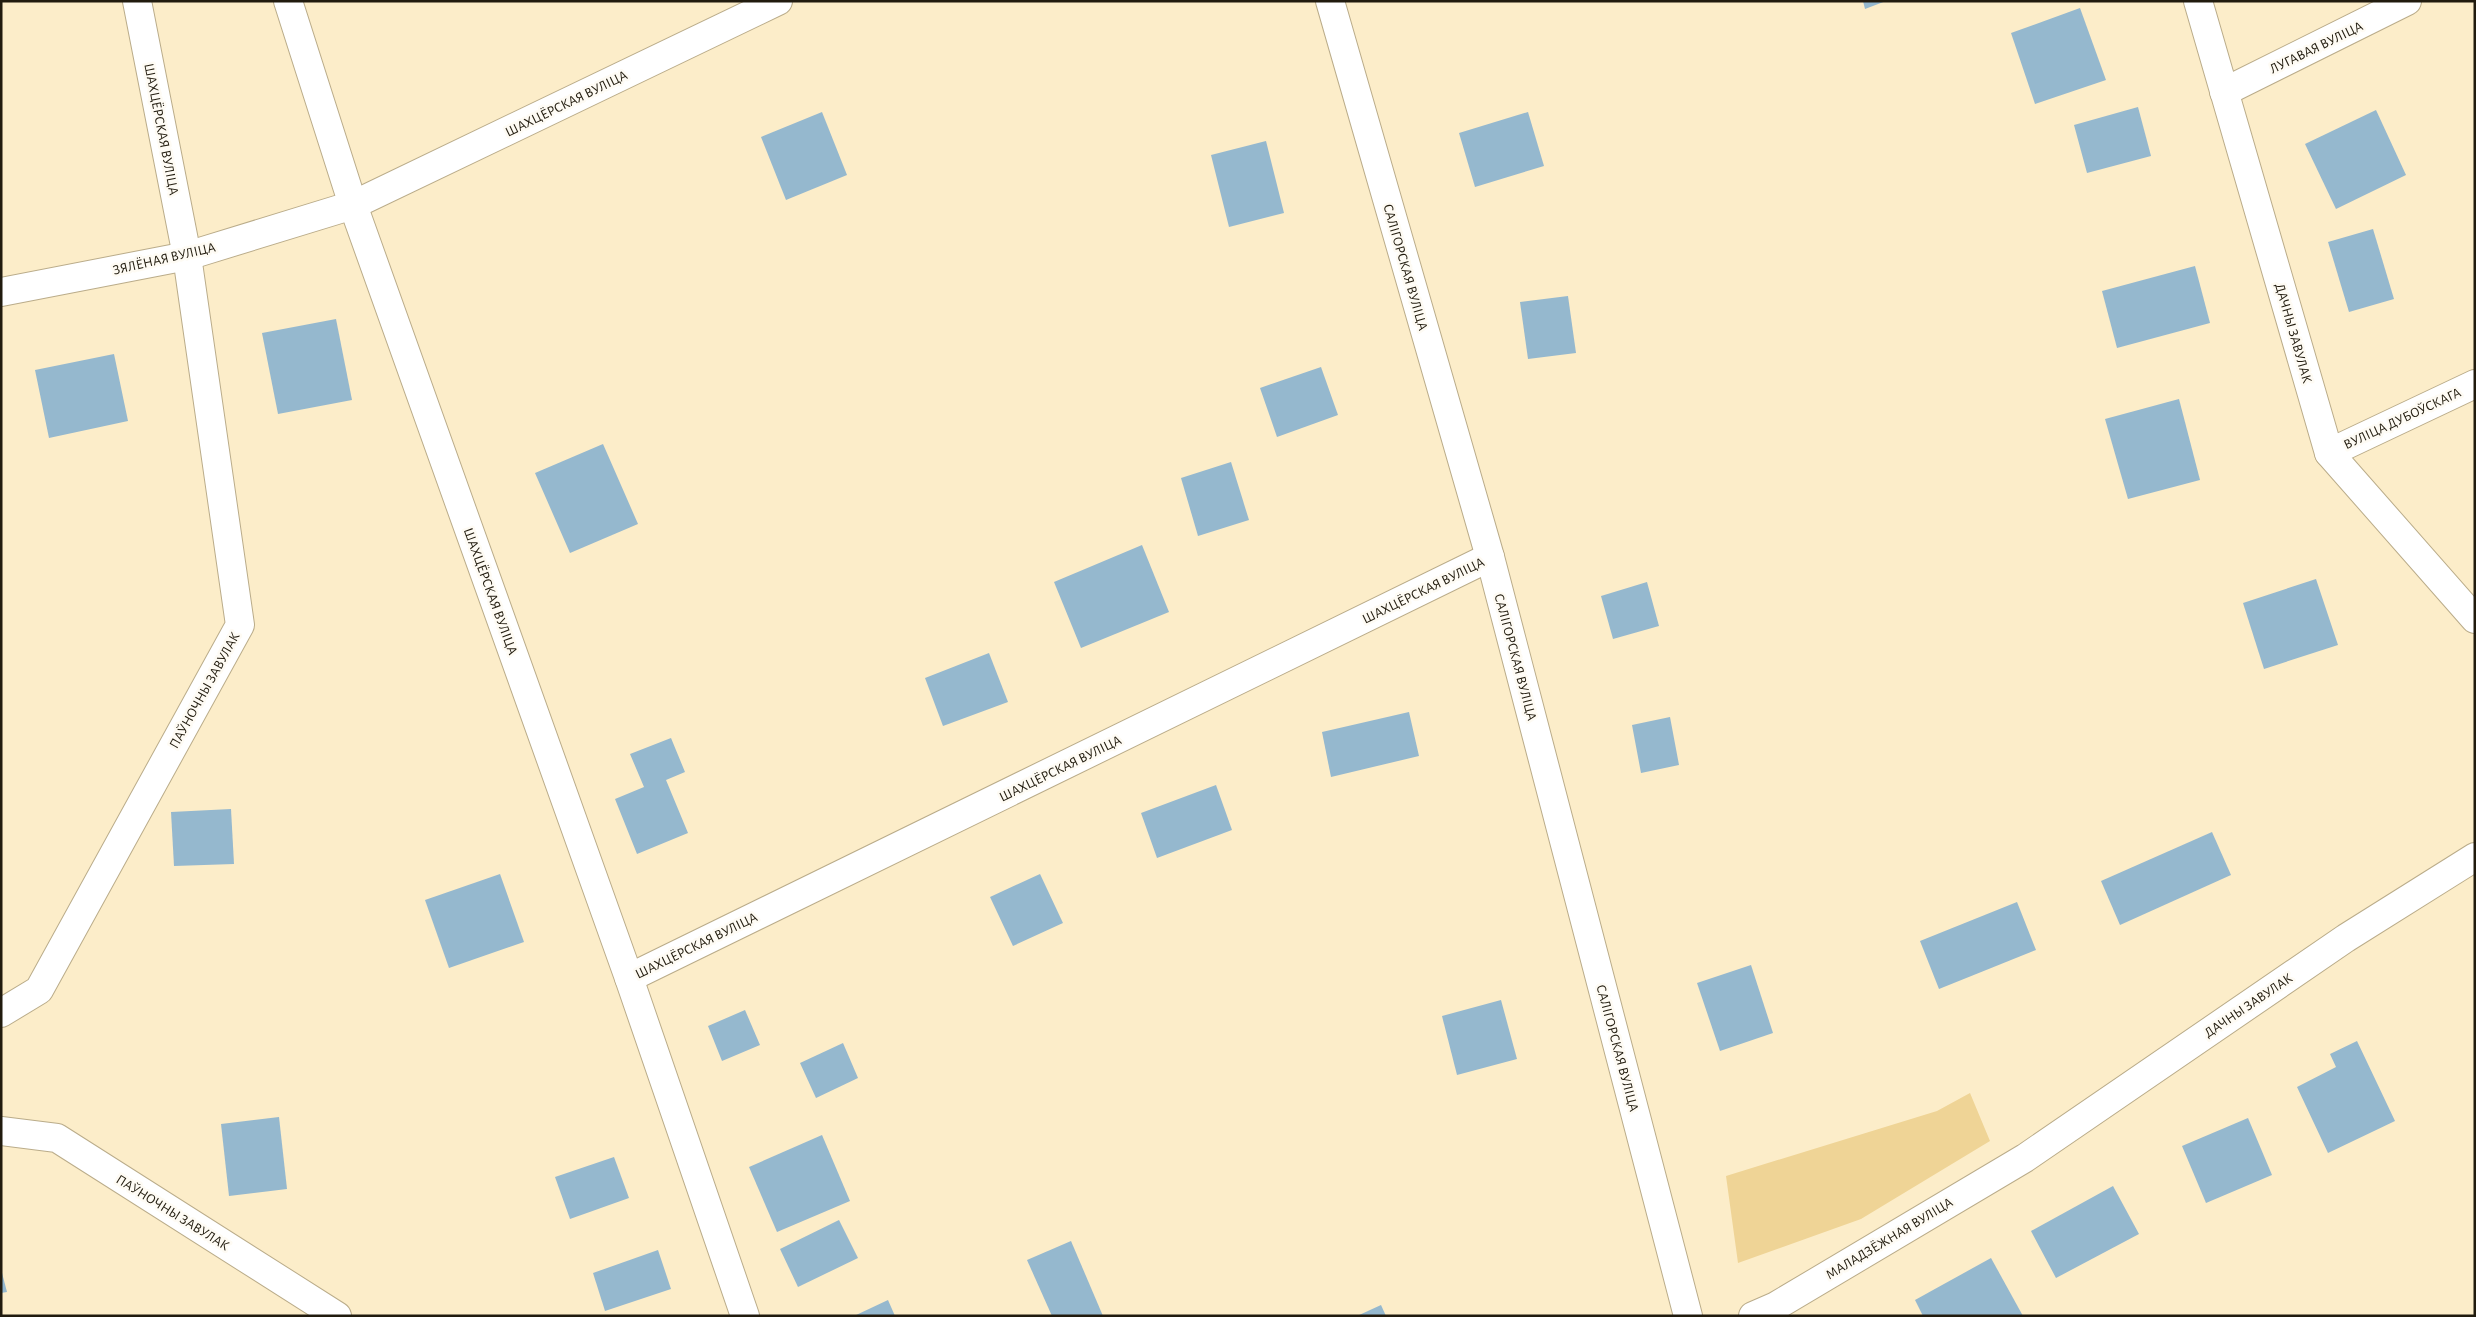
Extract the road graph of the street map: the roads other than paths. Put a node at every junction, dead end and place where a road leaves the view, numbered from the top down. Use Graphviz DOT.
graph roads {
  1 [pos="137,1"];
  2 [pos="288,1"];
  3 [pos="778,1"];
  4 [pos="1330,1"];
  5 [pos="2198,1"];
  6 [pos="2408,1"];
  7 [pos="2224,92"];
  8 [pos="354,205"];
  9 [pos="187,256"];
  10 [pos="1,292"];
  11 [pos="2475,384"];
  12 [pos="2329,453"];
  13 [pos="1490,557"];
  14 [pos="2475,619"];
  15 [pos="2475,857"];
  16 [pos="629,978"];
  17 [pos="1,1013"];
  18 [pos="1,1131"];
  19 [pos="2024,1158"];
  20 [pos="337,1316"];
  21 [pos="745,1316"];
  22 [pos="1688,1316"];
  23 [pos="1753,1316"];
  1 -- 9 [label="street, ШАХЦЁРСКАЯ ВУЛІЦА"];
  2 -- 8 [label="street, ШАХЦЁРСКАЯ ВУЛІЦА"];
  3 -- 8 [label="street, ШАХЦЁРСКАЯ ВУЛІЦА"];
  4 -- 13 [label="street, САЛІГОРСКАЯ ВУЛІЦА"];
  5 -- 7 [label="street, ДАЧНЫ ЗАВУЛАК"];
  6 -- 7 [label="street, ЛУГАВАЯ ВУЛІЦА"];
  7 -- 12 [label="street, ДАЧНЫ ЗАВУЛАК"];
  8 -- 9 [label="street, ЗЯЛЁНАЯ ВУЛІЦА"];
  8 -- 16 [label="street, ШАХЦЁРСКАЯ ВУЛІЦА"];
  9 -- 10 [label="street, ЗЯЛЁНАЯ ВУЛІЦА"];
  9 -- 17 [label="street, ПАЎНОЧНЫ ЗАВУЛАК"];
  11 -- 12 [label="street, ВУЛІЦА ДУБОЎСКАГА"];
  12 -- 14 [label="street, ДАЧНЫ ЗАВУЛАК"];
  13 -- 16 [label="street, ШАХЦЁРСКАЯ ВУЛІЦА"];
  13 -- 22 [label="street, САЛІГОРСКАЯ ВУЛІЦА"];
  15 -- 19 [label="street, ДАЧНЫ ЗАВУЛАК"];
  16 -- 21 [label="street, ШАХЦЁРСКАЯ ВУЛІЦА"];
  18 -- 20 [label="street, ПАЎНОЧНЫ ЗАВУЛАК"];
  19 -- 23 [label="street, МАЛАДЗЁЖНАЯ ВУЛІЦА"];
}
